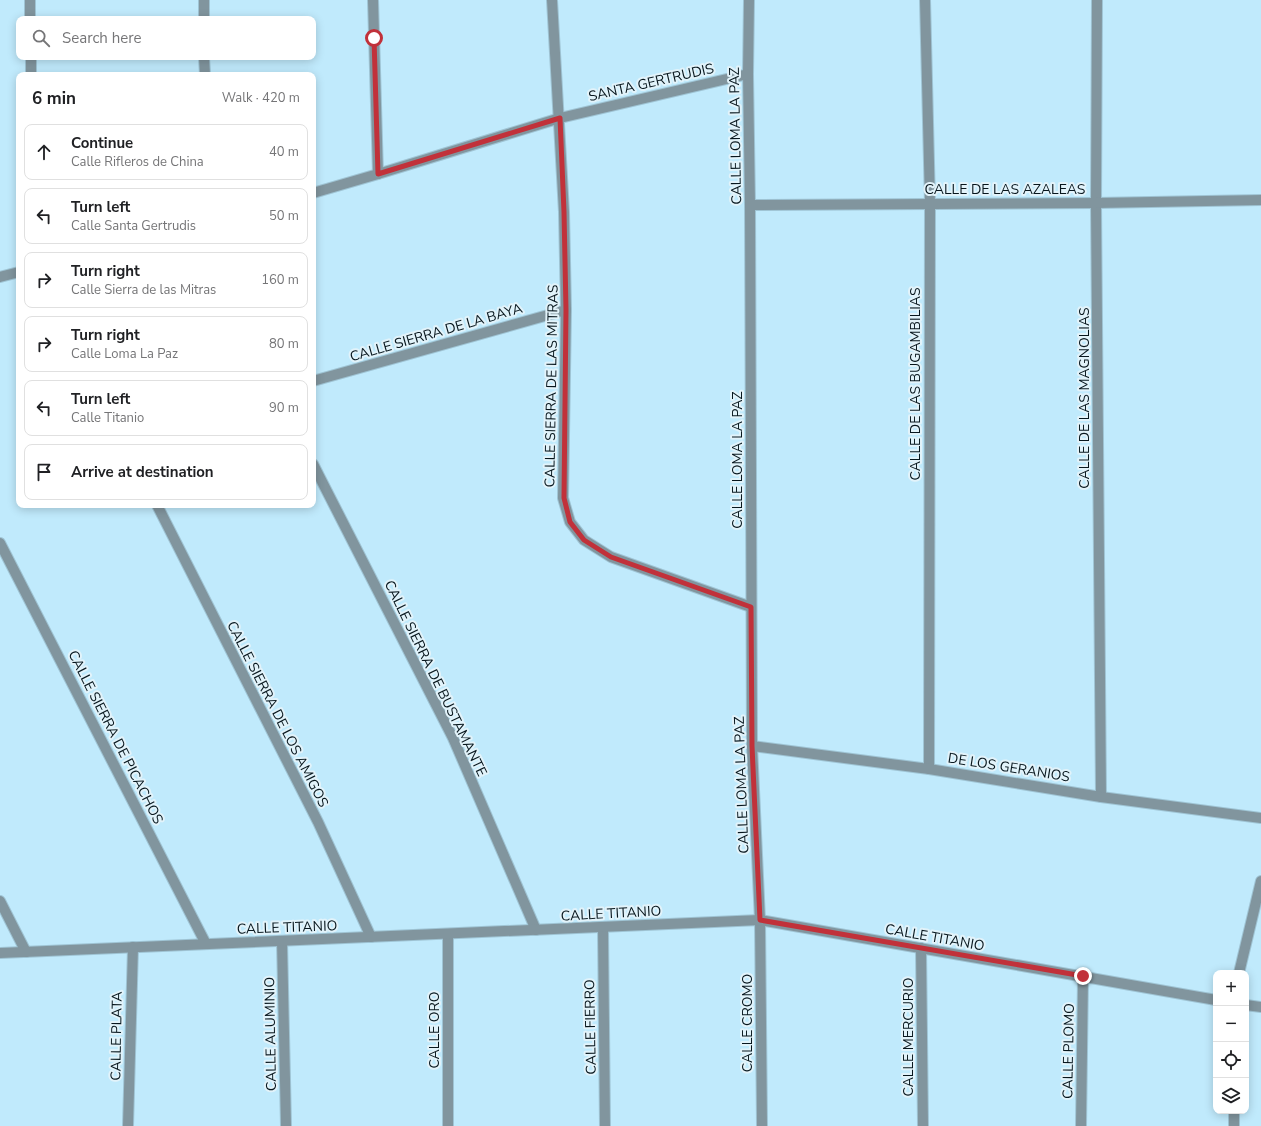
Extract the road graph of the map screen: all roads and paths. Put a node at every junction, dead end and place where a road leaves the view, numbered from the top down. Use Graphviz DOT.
graph roads {
  1 [pos="30,0"];
  2 [pos="204,0"];
  3 [pos="373,0"];
  4 [pos="552,0"];
  5 [pos="749,0"];
  6 [pos="925,0"];
  7 [pos="1097,0"];
  8 [pos="30,16"];
  9 [pos="204,16"];
  10 [pos="31,60"];
  11 [pos="204,60"];
  12 [pos="31,72"];
  13 [pos="204,72"];
  14 [pos="748,74"];
  15 [pos="560,118"];
  16 [pos="378,174"];
  17 [pos="316,192"];
  18 [pos="1261,200"];
  19 [pos="1096,203"];
  20 [pos="930,204"];
  21 [pos="750,205"];
  22 [pos="16,273"];
  23 [pos="0,277"];
  24 [pos="566,310"];
  25 [pos="316,380"];
  26 [pos="316,470"];
  27 [pos="158,508"];
  28 [pos="0,543"];
  29 [pos="751,607"];
  30 [pos="752,746"];
  31 [pos="929,769"];
  32 [pos="1101,797"];
  33 [pos="1261,818"];
  34 [pos="1261,881"];
  35 [pos="0,901"];
  36 [pos="760,920"];
  37 [pos="603,927"];
  38 [pos="536,930"];
  39 [pos="448,934"];
  40 [pos="371,937"];
  41 [pos="282,941"];
  42 [pos="206,944"];
  43 [pos="133,947"];
  44 [pos="921,948"];
  45 [pos="26,952"];
  46 [pos="0,953"];
  47 [pos="1240,970"];
  48 [pos="1083,976"];
  49 [pos="1213,999"];
  50 [pos="1249,1005"];
  51 [pos="1261,1007"];
  52 [pos="1234,1114"];
  53 [pos="128,1126"];
  54 [pos="286,1126"];
  55 [pos="448,1126"];
  56 [pos="605,1126"];
  57 [pos="762,1126"];
  58 [pos="923,1126"];
  59 [pos="1081,1126"];
  60 [pos="1234,1126"];
  1 -- 8 [label="street"];
  2 -- 9 [label="street"];
  3 -- 16 [label="street"];
  4 -- 15 [label="street, CALLE SIERRA DE LAS MITRAS"];
  5 -- 14 [label="street, CALLE LOMA LA PAZ"];
  6 -- 20 [label="street, CALLE DE LAS BUGAMBILIAS"];
  7 -- 19 [label="street, CALLE DE LAS MAGNOLIAS"];
  10 -- 12 [label="street"];
  11 -- 13 [label="street"];
  14 -- 15 [label="street, SANTA GERTRUDIS"];
  14 -- 21 [label="street, CALLE LOMA LA PAZ"];
  15 -- 16 [label="street, SANTA GERTRUDIS"];
  15 -- 24 [label="street, CALLE SIERRA DE LAS MITRAS"];
  16 -- 17 [label="street, SANTA GERTRUDIS"];
  18 -- 19 [label="street, CALLE DE LAS AZALEAS"];
  19 -- 20 [label="street, CALLE DE LAS AZALEAS"];
  19 -- 32 [label="street, CALLE DE LAS MAGNOLIAS"];
  20 -- 21 [label="street, CALLE DE LAS AZALEAS"];
  20 -- 31 [label="street, CALLE DE LAS BUGAMBILIAS"];
  21 -- 29 [label="street, CALLE LOMA LA PAZ"];
  22 -- 23 [label="street"];
  24 -- 25 [label="street, CALLE SIERRA DE LA BAYA"];
  24 -- 29 [label="street, CALLE SIERRA DE LAS MITRAS"];
  26 -- 38 [label="street, CALLE SIERRA DE BUSTAMANTE"];
  27 -- 40 [label="street, CALLE SIERRA DE LOS AMIGOS"];
  28 -- 42 [label="street, CALLE SIERRA DE PICACHOS"];
  29 -- 30 [label="street, CALLE LOMA LA PAZ"];
  30 -- 31 [label="street, DE LOS GERANIOS"];
  30 -- 36 [label="street, CALLE LOMA LA PAZ"];
  31 -- 32 [label="street, DE LOS GERANIOS"];
  32 -- 33 [label="street, DE LOS GERANIOS"];
  34 -- 47 [label="street"];
  35 -- 45 [label="street"];
  36 -- 37 [label="street, CALLE TITANIO"];
  36 -- 44 [label="street, CALLE TITANIO"];
  36 -- 57 [label="street, CALLE CROMO"];
  37 -- 38 [label="street, CALLE TITANIO"];
  37 -- 56 [label="street, CALLE FIERRO"];
  38 -- 39 [label="street, CALLE TITANIO"];
  39 -- 40 [label="street, CALLE TITANIO"];
  39 -- 55 [label="street, CALLE ORO"];
  40 -- 41 [label="street, CALLE TITANIO"];
  41 -- 42 [label="street, CALLE TITANIO"];
  41 -- 54 [label="street, CALLE ALUMINIO"];
  42 -- 43 [label="street, CALLE TITANIO"];
  43 -- 45 [label="street, CALLE TITANIO"];
  43 -- 53 [label="street, CALLE PLATA"];
  44 -- 48 [label="street, CALLE TITANIO"];
  44 -- 58 [label="street, CALLE MERCURIO"];
  45 -- 46 [label="street, CALLE TITANIO"];
  48 -- 49 [label="street, CALLE TITANIO"];
  48 -- 59 [label="street, CALLE PLOMO"];
  50 -- 51 [label="street"];
  52 -- 60 [label="street"];
}
